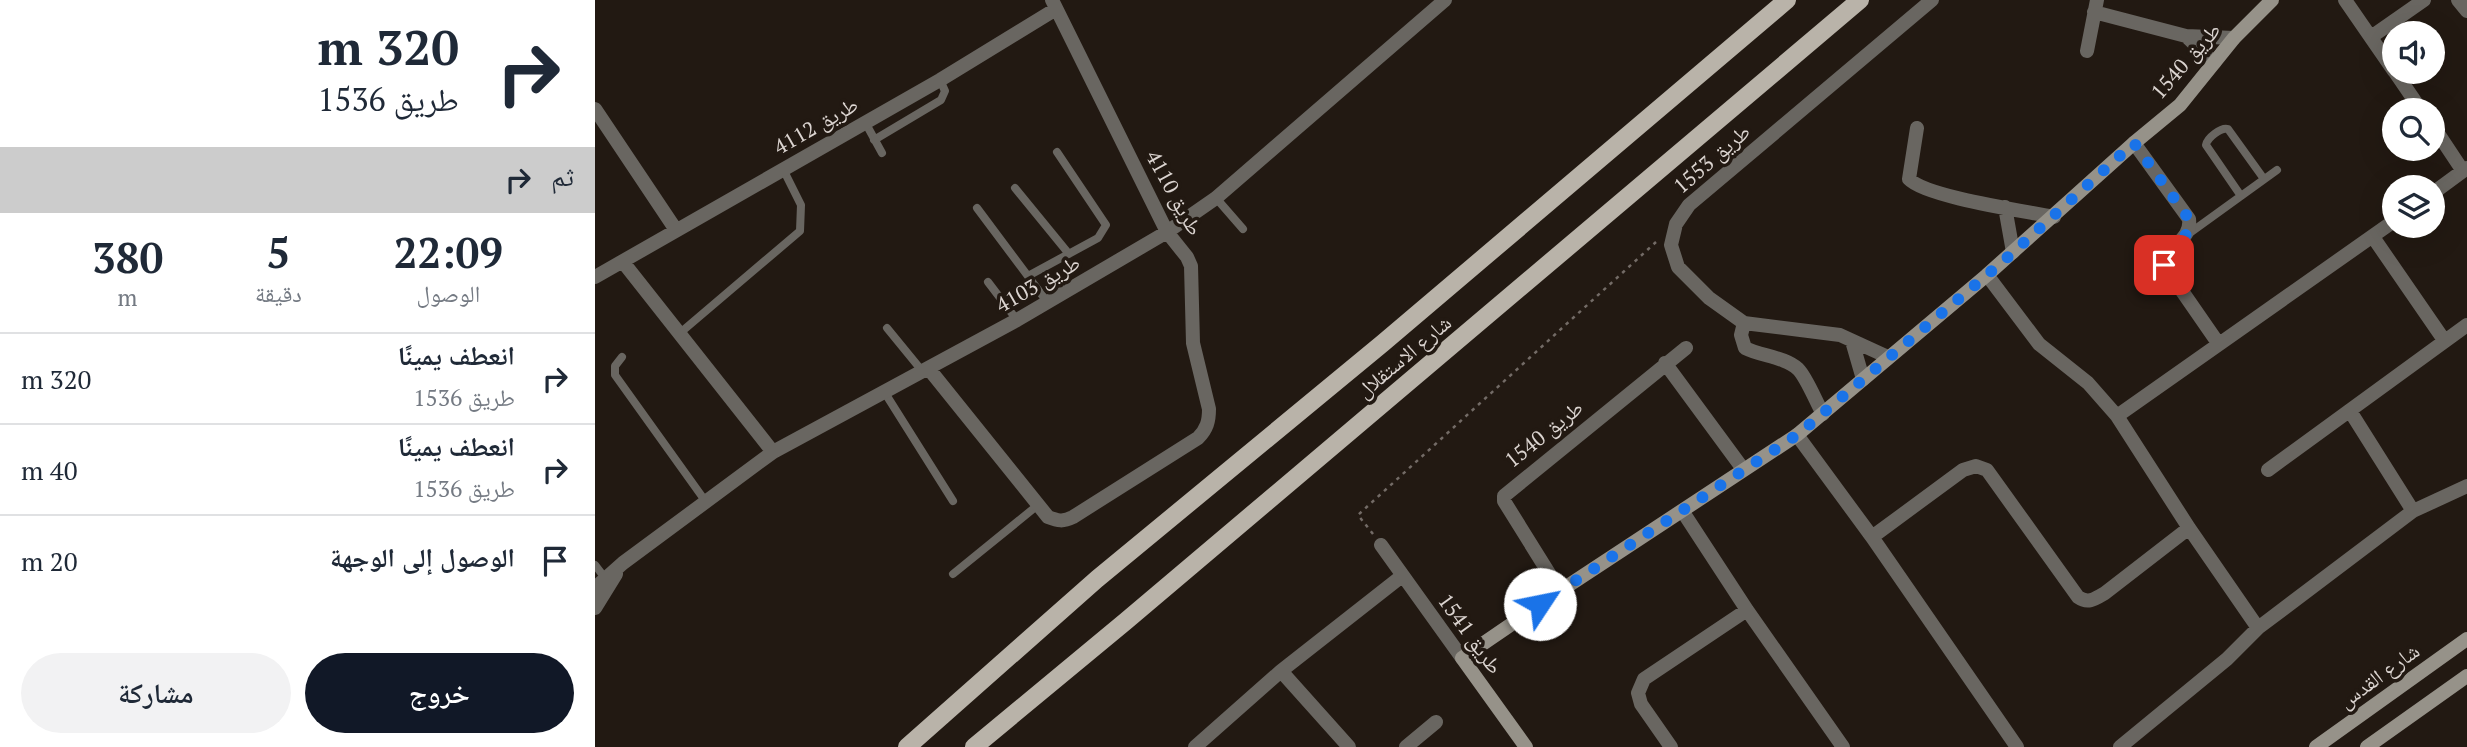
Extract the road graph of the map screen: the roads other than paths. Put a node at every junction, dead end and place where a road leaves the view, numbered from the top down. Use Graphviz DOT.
graph roads {
  1 [pos="1445,0"];
  2 [pos="1787,0"];
  3 [pos="1860,0"];
  4 [pos="1932,0"];
  5 [pos="2272,0"];
  6 [pos="2345,0"];
  7 [pos="2424,0"];
  8 [pos="2458,0"];
  9 [pos="1054,5"];
  10 [pos="2096,6"];
  11 [pos="2467,11"];
  12 [pos="2186,36"];
  13 [pos="2234,37"];
  14 [pos="2371,37"];
  15 [pos="2087,51"];
  16 [pos="2382,53"];
  17 [pos="2214,63"];
  18 [pos="940,80"];
  19 [pos="595,109"];
  20 [pos="865,122"];
  21 [pos="1917,128"];
  22 [pos="874,140"];
  23 [pos="2445,142"];
  24 [pos="2134,143"];
  25 [pos="1057,152"];
  26 [pos="881,153"];
  27 [pos="783,169"];
  28 [pos="2465,169"];
  29 [pos="2277,170"];
  30 [pos="2264,179"];
  31 [pos="2445,184"];
  32 [pos="1015,188"];
  33 [pos="2241,196"];
  34 [pos="1216,198"];
  35 [pos="2004,207"];
  36 [pos="977,208"];
  37 [pos="2054,217"];
  38 [pos="1243,229"];
  39 [pos="677,230"];
  40 [pos="2382,230"];
  41 [pos="1167,232"];
  42 [pos="2187,234"];
  43 [pos="2373,237"];
  44 [pos="2013,252"];
  45 [pos="1069,254"];
  46 [pos="623,262"];
  47 [pos="1987,275"];
  48 [pos="1028,276"];
  49 [pos="595,277"];
  50 [pos="988,282"];
  51 [pos="1048,303"];
  52 [pos="1017,320"];
  53 [pos="1744,323"];
  54 [pos="2467,325"];
  55 [pos="887,328"];
  56 [pos="680,333"];
  57 [pos="2444,340"];
  58 [pos="1852,341"];
  59 [pos="2218,343"];
  60 [pos="1686,348"];
  61 [pos="622,357"];
  62 [pos="1888,357"];
  63 [pos="1665,363"];
  64 [pos="926,371"];
  65 [pos="1863,379"];
  66 [pos="885,393"];
  67 [pos="2350,411"];
  68 [pos="1823,414"];
  69 [pos="2117,416"];
  70 [pos="1797,435"];
  71 [pos="773,452"];
  72 [pos="1743,469"];
  73 [pos="2268,470"];
  74 [pos="2467,486"];
  75 [pos="953,500"];
  76 [pos="706,502"];
  77 [pos="1038,505"];
  78 [pos="2413,511"];
  79 [pos="1683,512"];
  80 [pos="2189,528"];
  81 [pos="1872,537"];
  82 [pos="1381,545"];
  83 [pos="623,563"];
  84 [pos="595,565"];
  85 [pos="953,574"];
  86 [pos="1402,576"];
  87 [pos="600,583"];
  88 [pos="1560,591"];
  89 [pos="595,608"];
  90 [pos="1747,610"];
  91 [pos="2258,628"];
  92 [pos="2467,639"];
  93 [pos="1462,658"];
  94 [pos="1281,671"];
  95 [pos="2467,676"];
  96 [pos="1436,722"];
  97 [pos="907,747"];
  98 [pos="974,747"];
  99 [pos="1195,747"];
  100 [pos="1349,747"];
  101 [pos="1406,747"];
  102 [pos="1526,747"];
  103 [pos="1671,747"];
  104 [pos="1843,747"];
  105 [pos="2017,747"];
  106 [pos="2120,747"];
  107 [pos="2316,747"];
  108 [pos="2367,747"];
  1 -- 34 [label="street, طريق 4103"];
  2 -- 97 [label="main road, شارع الاستقلال"];
  3 -- 98 [label="main road, شارع الاستقلال"];
  4 -- 53 [label="street, طريق 1553"];
  5 -- 13 [label="street, طريق 1540"];
  6 -- 14 [label="street"];
  7 -- 14 [label="street"];
  8 -- 11 [label="street"];
  9 -- 18 [label="street, طريق 4112"];
  9 -- 41 [label="street, طريق 4110"];
  10 -- 12 [label="street"];
  10 -- 15 [label="street"];
  12 -- 13 [label="street"];
  12 -- 17 [label="street"];
  13 -- 17 [label="street, طريق 1540"];
  14 -- 16 [label="street"];
  17 -- 24 [label="street, طريق 1540"];
  18 -- 20 [label="street, طريق 4112"];
  18 -- 22 [label="lane"];
  19 -- 39 [label="street"];
  20 -- 22 [label="lane"];
  20 -- 27 [label="street, طريق 4112"];
  21 -- 35 [label="street"];
  22 -- 26 [label="lane"];
  23 -- 28 [label="street"];
  24 -- 37 [label="street, طريق 1540"];
  24 -- 42 [label="street"];
  25 -- 45 [label="lane"];
  27 -- 39 [label="street, طريق 4112"];
  27 -- 56 [label="lane"];
  28 -- 31 [label="street"];
  29 -- 30 [label="lane"];
  30 -- 33 [label="lane"];
  30 -- 33 [label="lane"];
  32 -- 45 [label="lane"];
  33 -- 42 [label="lane"];
  34 -- 38 [label="lane"];
  34 -- 41 [label="street, طريق 4103"];
  35 -- 37 [label="street"];
  35 -- 44 [label="street"];
  36 -- 48 [label="lane"];
  37 -- 44 [label="street, طريق 1540"];
  39 -- 46 [label="street, طريق 4112"];
  40 -- 43 [label="street"];
  41 -- 51 [label="street, طريق 4103"];
  41 -- 77 [label="street, طريق 4110"];
  42 -- 59 [label="street"];
  43 -- 57 [label="street"];
  43 -- 59 [label="street"];
  44 -- 47 [label="street, طريق 1540"];
  45 -- 48 [label="lane"];
  46 -- 49 [label="street, طريق 4112"];
  46 -- 56 [label="street"];
  47 -- 62 [label="street, طريق 1540"];
  47 -- 69 [label="street"];
  48 -- 51 [label="lane"];
  50 -- 52 [label="lane"];
  51 -- 52 [label="street, طريق 4103"];
  52 -- 64 [label="street, طريق 4103"];
  53 -- 58 [label="street, طريق 1553"];
  53 -- 68 [label="street"];
  54 -- 57 [label="street"];
  55 -- 64 [label="lane"];
  56 -- 71 [label="street"];
  57 -- 67 [label="street"];
  58 -- 62 [label="street, طريق 1553"];
  58 -- 65 [label="street"];
  59 -- 69 [label="street"];
  60 -- 63 [label="street, طريق 1540"];
  61 -- 76 [label="lane"];
  62 -- 65 [label="street, طريق 1540"];
  63 -- 72 [label="street"];
  63 -- 88 [label="street, طريق 1540"];
  64 -- 66 [label="street, طريق 4103"];
  64 -- 77 [label="street"];
  65 -- 68 [label="street, طريق 1540"];
  66 -- 71 [label="street, طريق 4103"];
  66 -- 75 [label="lane"];
  67 -- 73 [label="street"];
  67 -- 78 [label="street"];
  68 -- 70 [label="street, طريق 1540"];
  69 -- 80 [label="street"];
  70 -- 72 [label="street, طريق 1540"];
  70 -- 81 [label="street"];
  71 -- 76 [label="street, طريق 4103"];
  72 -- 79 [label="street, طريق 1540"];
  74 -- 78 [label="street"];
  76 -- 83 [label="street, طريق 4103"];
  77 -- 85 [label="lane"];
  78 -- 91 [label="street"];
  79 -- 88 [label="street, طريق 1540"];
  79 -- 90 [label="street"];
  80 -- 81 [label="street"];
  80 -- 91 [label="street"];
  81 -- 105 [label="street"];
  82 -- 86 [label="street, طريق 1541"];
  83 -- 87 [label="street, طريق 4103"];
  83 -- 89 [label="street, طريق 4103"];
  84 -- 87 [label="lane"];
  86 -- 93 [label="street, طريق 1541"];
  86 -- 94 [label="street"];
  88 -- 93 [label="street, طريق 1540"];
  90 -- 103 [label="street"];
  90 -- 104 [label="street"];
  91 -- 106 [label="street"];
  92 -- 107 [label="street, شارع القدس"];
  93 -- 102 [label="street, طريق 1541"];
  94 -- 99 [label="street"];
  94 -- 100 [label="street"];
  95 -- 108 [label="street"];
  96 -- 101 [label="street"];
}
